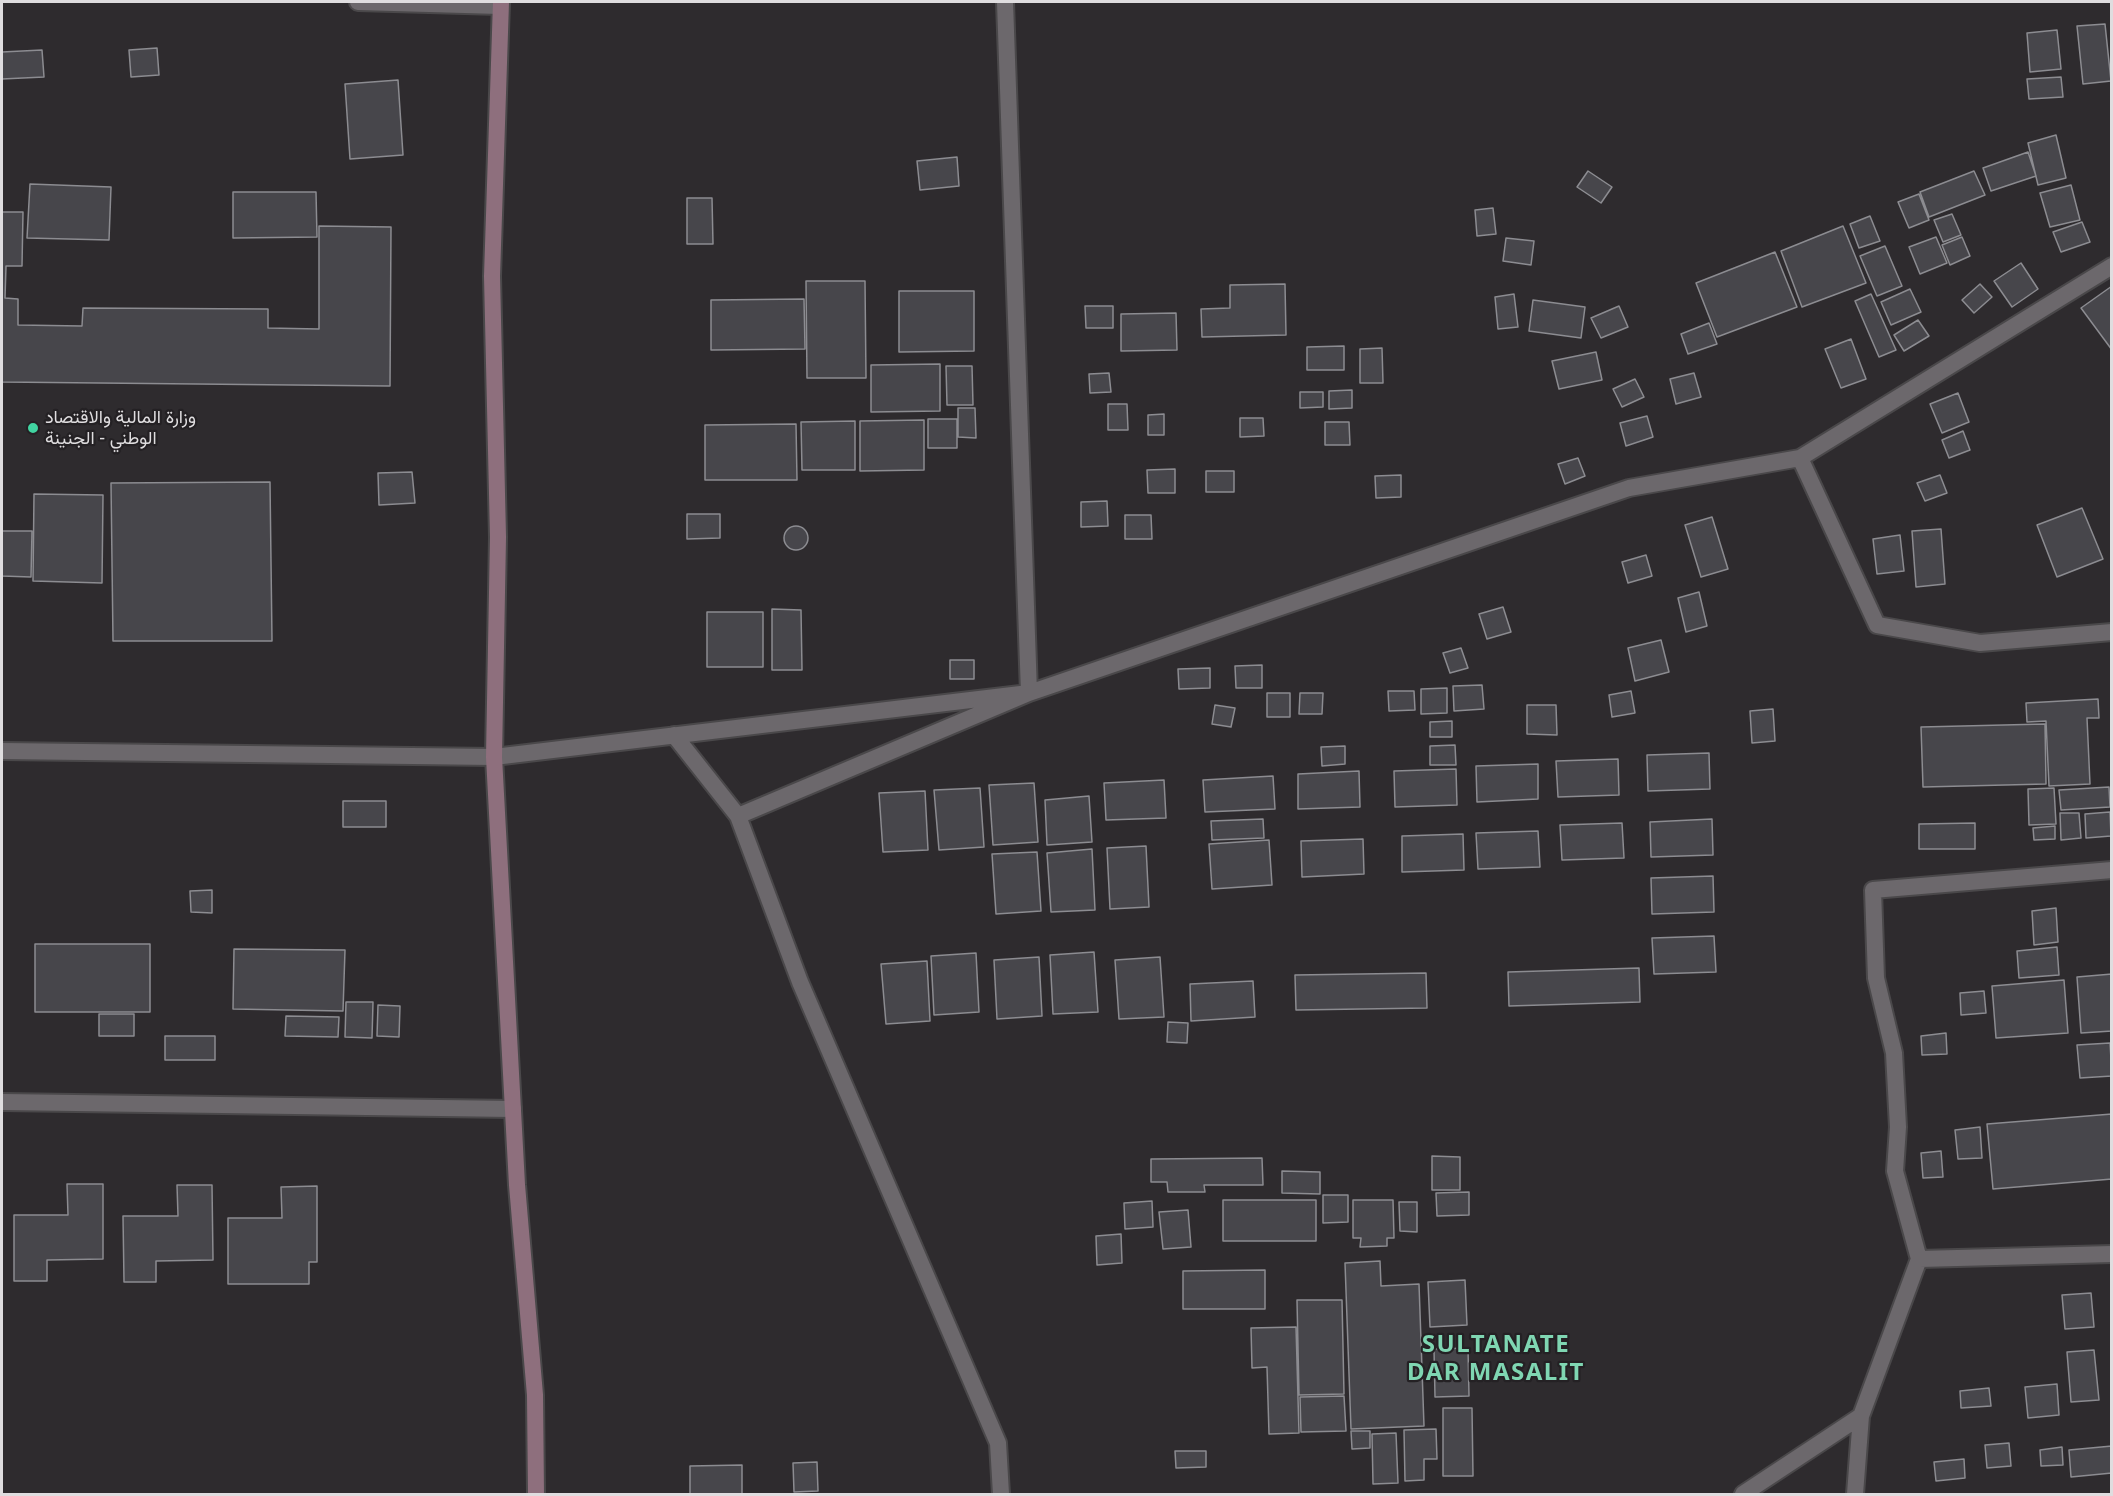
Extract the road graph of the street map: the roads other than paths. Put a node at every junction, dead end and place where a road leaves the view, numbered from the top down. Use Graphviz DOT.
graph roads {
  1 [pos="358,2"];
  2 [pos="1005,2"];
  3 [pos="500,4"];
  4 [pos="2112,266"];
  5 [pos="1800,459"];
  6 [pos="2112,632"];
  7 [pos="1029,693"];
  8 [pos="674,735"];
  9 [pos="2,751"];
  10 [pos="494,757"];
  11 [pos="738,816"];
  12 [pos="2112,870"];
  13 [pos="2,1102"];
  14 [pos="513,1109"];
  15 [pos="2112,1254"];
  16 [pos="1919,1259"];
  17 [pos="1861,1416"];
  18 [pos="536,1494"];
  19 [pos="1001,1494"];
  20 [pos="1743,1494"];
  21 [pos="1855,1494"];
  1 -- 3 [label="street"];
  2 -- 7 [label="street"];
  3 -- 10 [label="main road"];
  4 -- 5 [label="street"];
  5 -- 6 [label="street"];
  5 -- 7 [label="street"];
  7 -- 8 [label="street"];
  7 -- 11 [label="street"];
  8 -- 10 [label="street"];
  8 -- 11 [label="street"];
  9 -- 10 [label="street"];
  10 -- 14 [label="main road"];
  11 -- 19 [label="street"];
  12 -- 16 [label="street"];
  13 -- 14 [label="street"];
  14 -- 18 [label="main road"];
  15 -- 16 [label="street"];
  16 -- 17 [label="street"];
  17 -- 20 [label="street"];
  17 -- 21 [label="street"];
}
